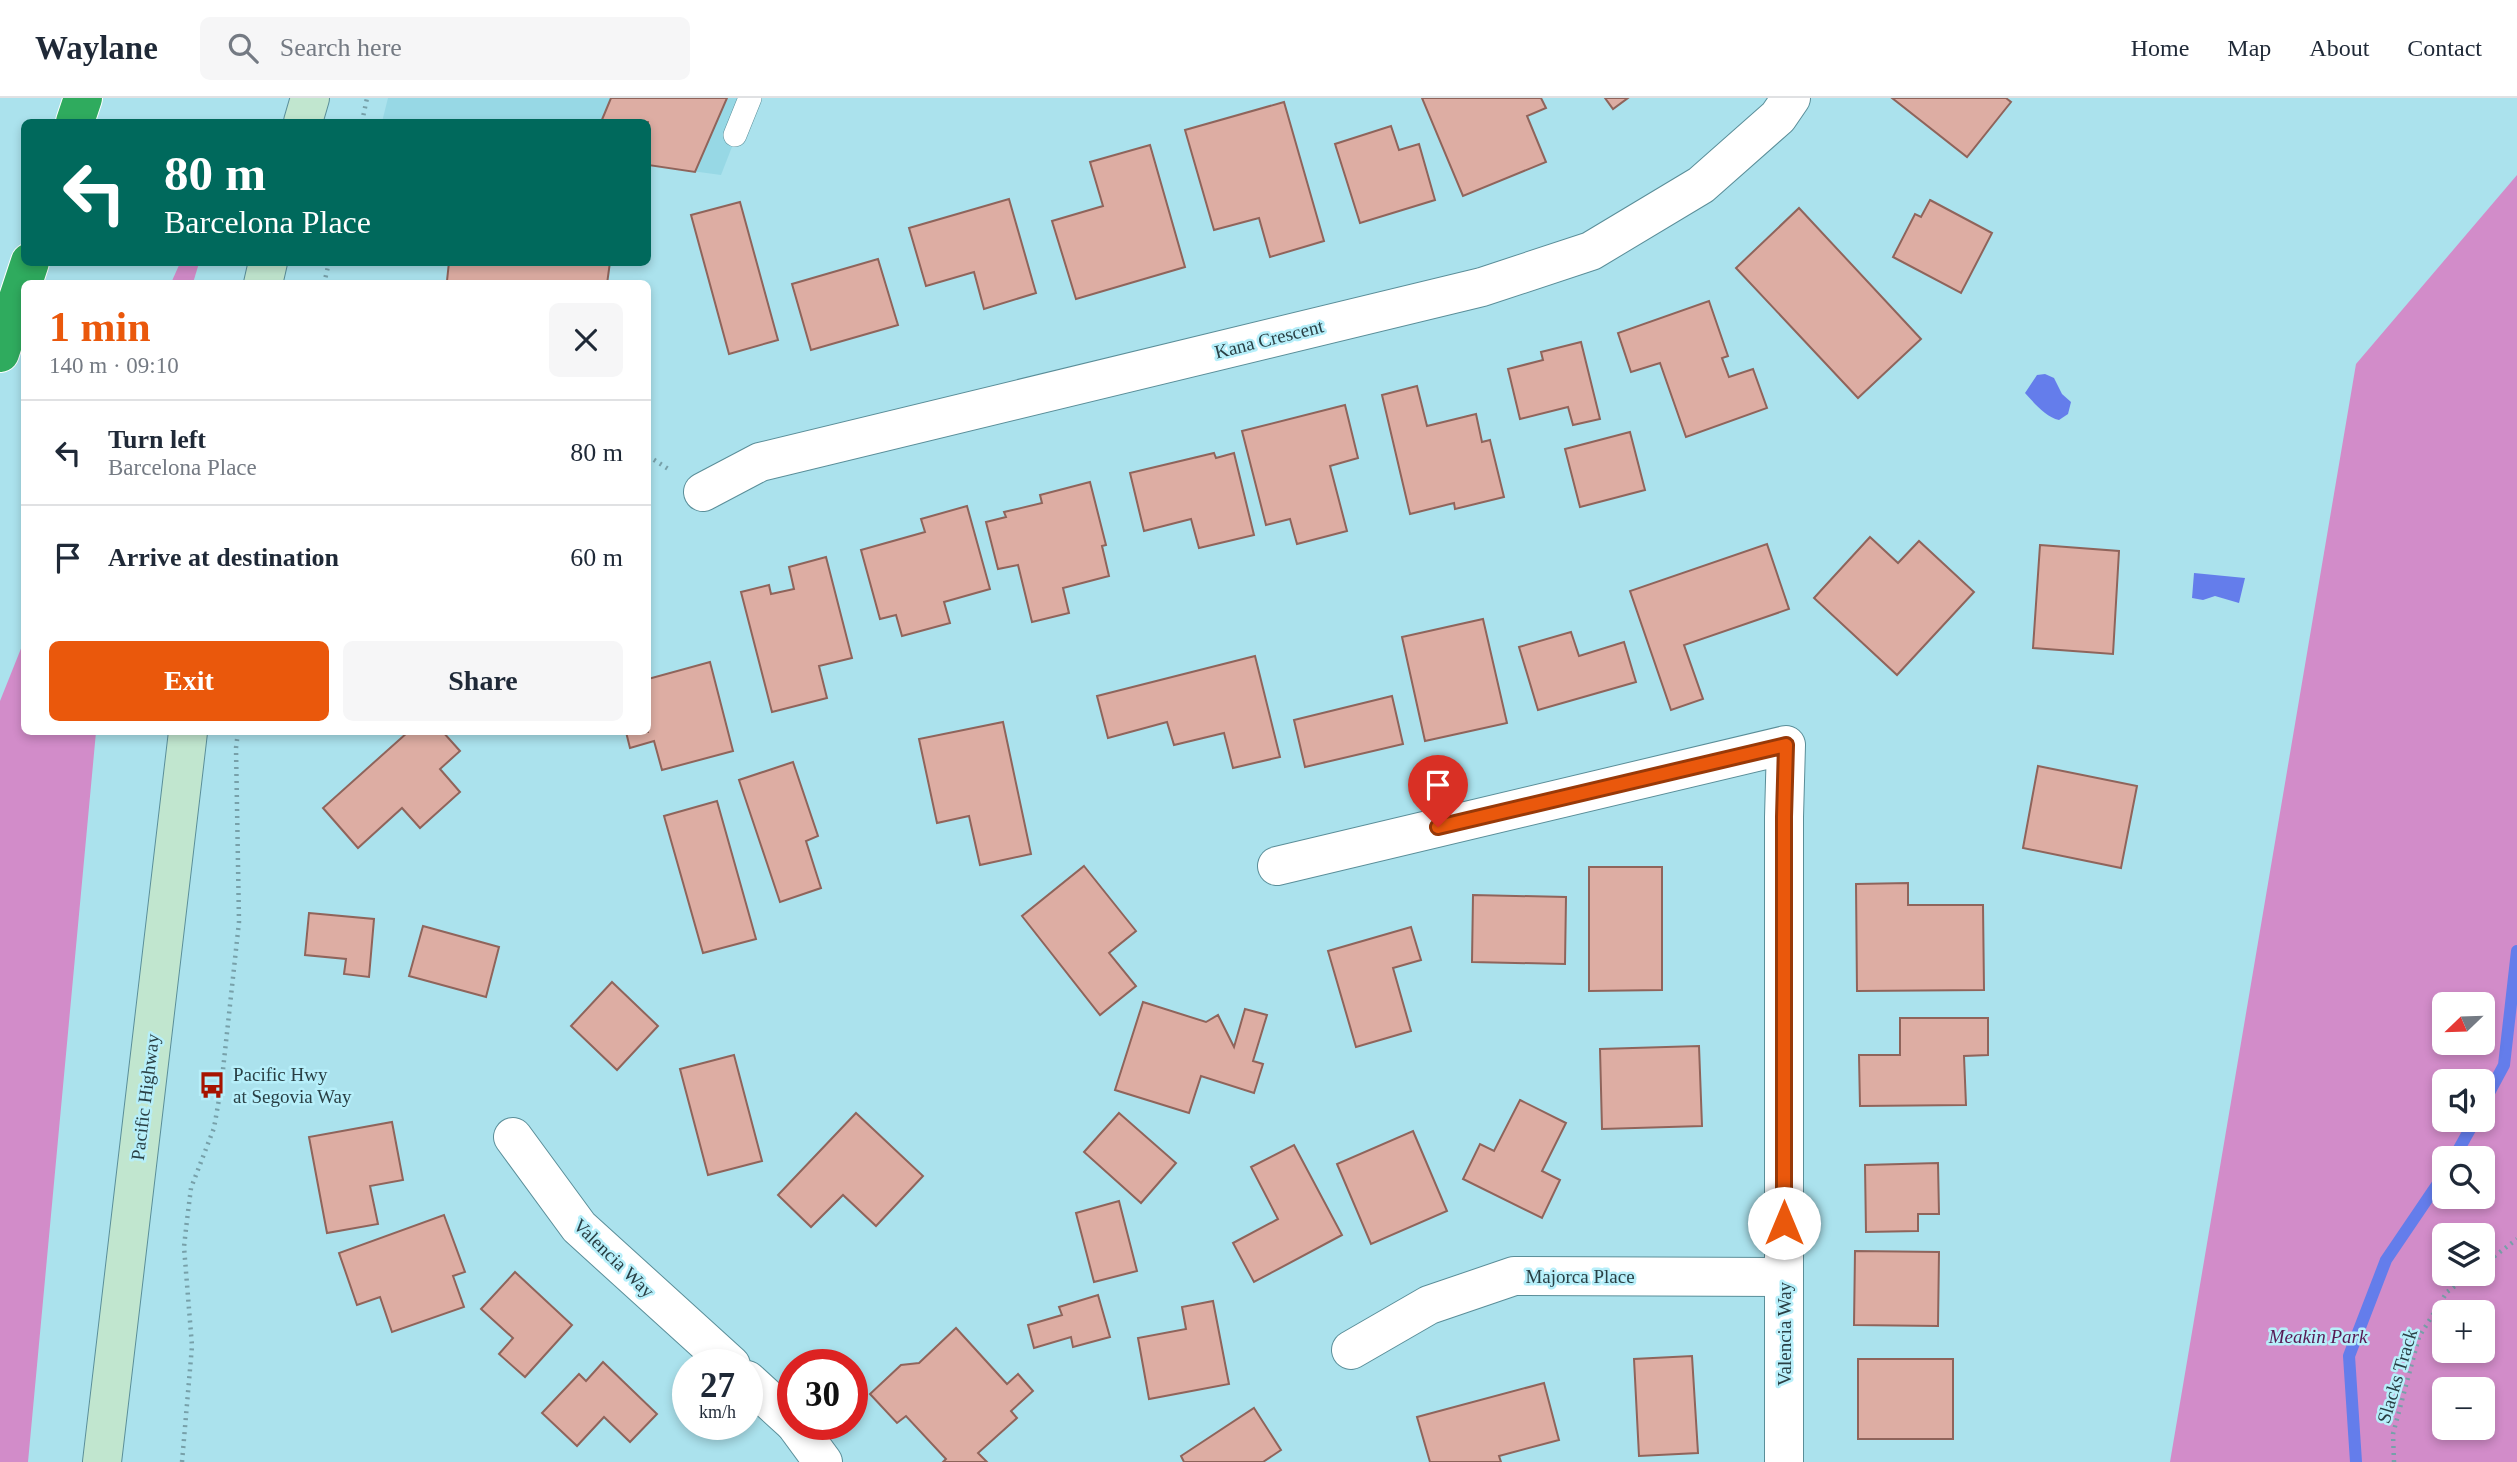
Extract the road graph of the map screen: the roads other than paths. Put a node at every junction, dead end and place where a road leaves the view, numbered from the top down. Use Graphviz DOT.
graph roads {
  1 [pos="83,98"];
  2 [pos="310,98"];
  3 [pos="750,98"];
  4 [pos="1791,98"];
  5 [pos="76,119"];
  6 [pos="304,119"];
  7 [pos="735,135"];
  8 [pos="21,289"];
  9 [pos="0,353"];
  10 [pos="703,492"];
  11 [pos="188,735"];
  12 [pos="1278,866"];
  13 [pos="513,1137"];
  14 [pos="1784,1277"];
  15 [pos="713,1349"];
  16 [pos="1351,1350"];
  17 [pos="763,1395"];
  18 [pos="777,1407"];
  19 [pos="807,1440"];
  20 [pos="102,1462"];
  21 [pos="824,1462"];
  22 [pos="1784,1462"];
  1 -- 5 [label="highway"];
  2 -- 6 [label="main road"];
  3 -- 7 [label="lane"];
  4 -- 10 [label="street, Kana Crescent"];
  8 -- 9 [label="highway"];
  11 -- 20 [label="main road, Pacific Highway"];
  12 -- 14 [label="street, Valencia Way"];
  13 -- 15 [label="street, Valencia Way"];
  14 -- 16 [label="street, Majorca Place"];
  14 -- 22 [label="street, Valencia Way"];
  17 -- 18 [label="street"];
  19 -- 21 [label="street"];
}
